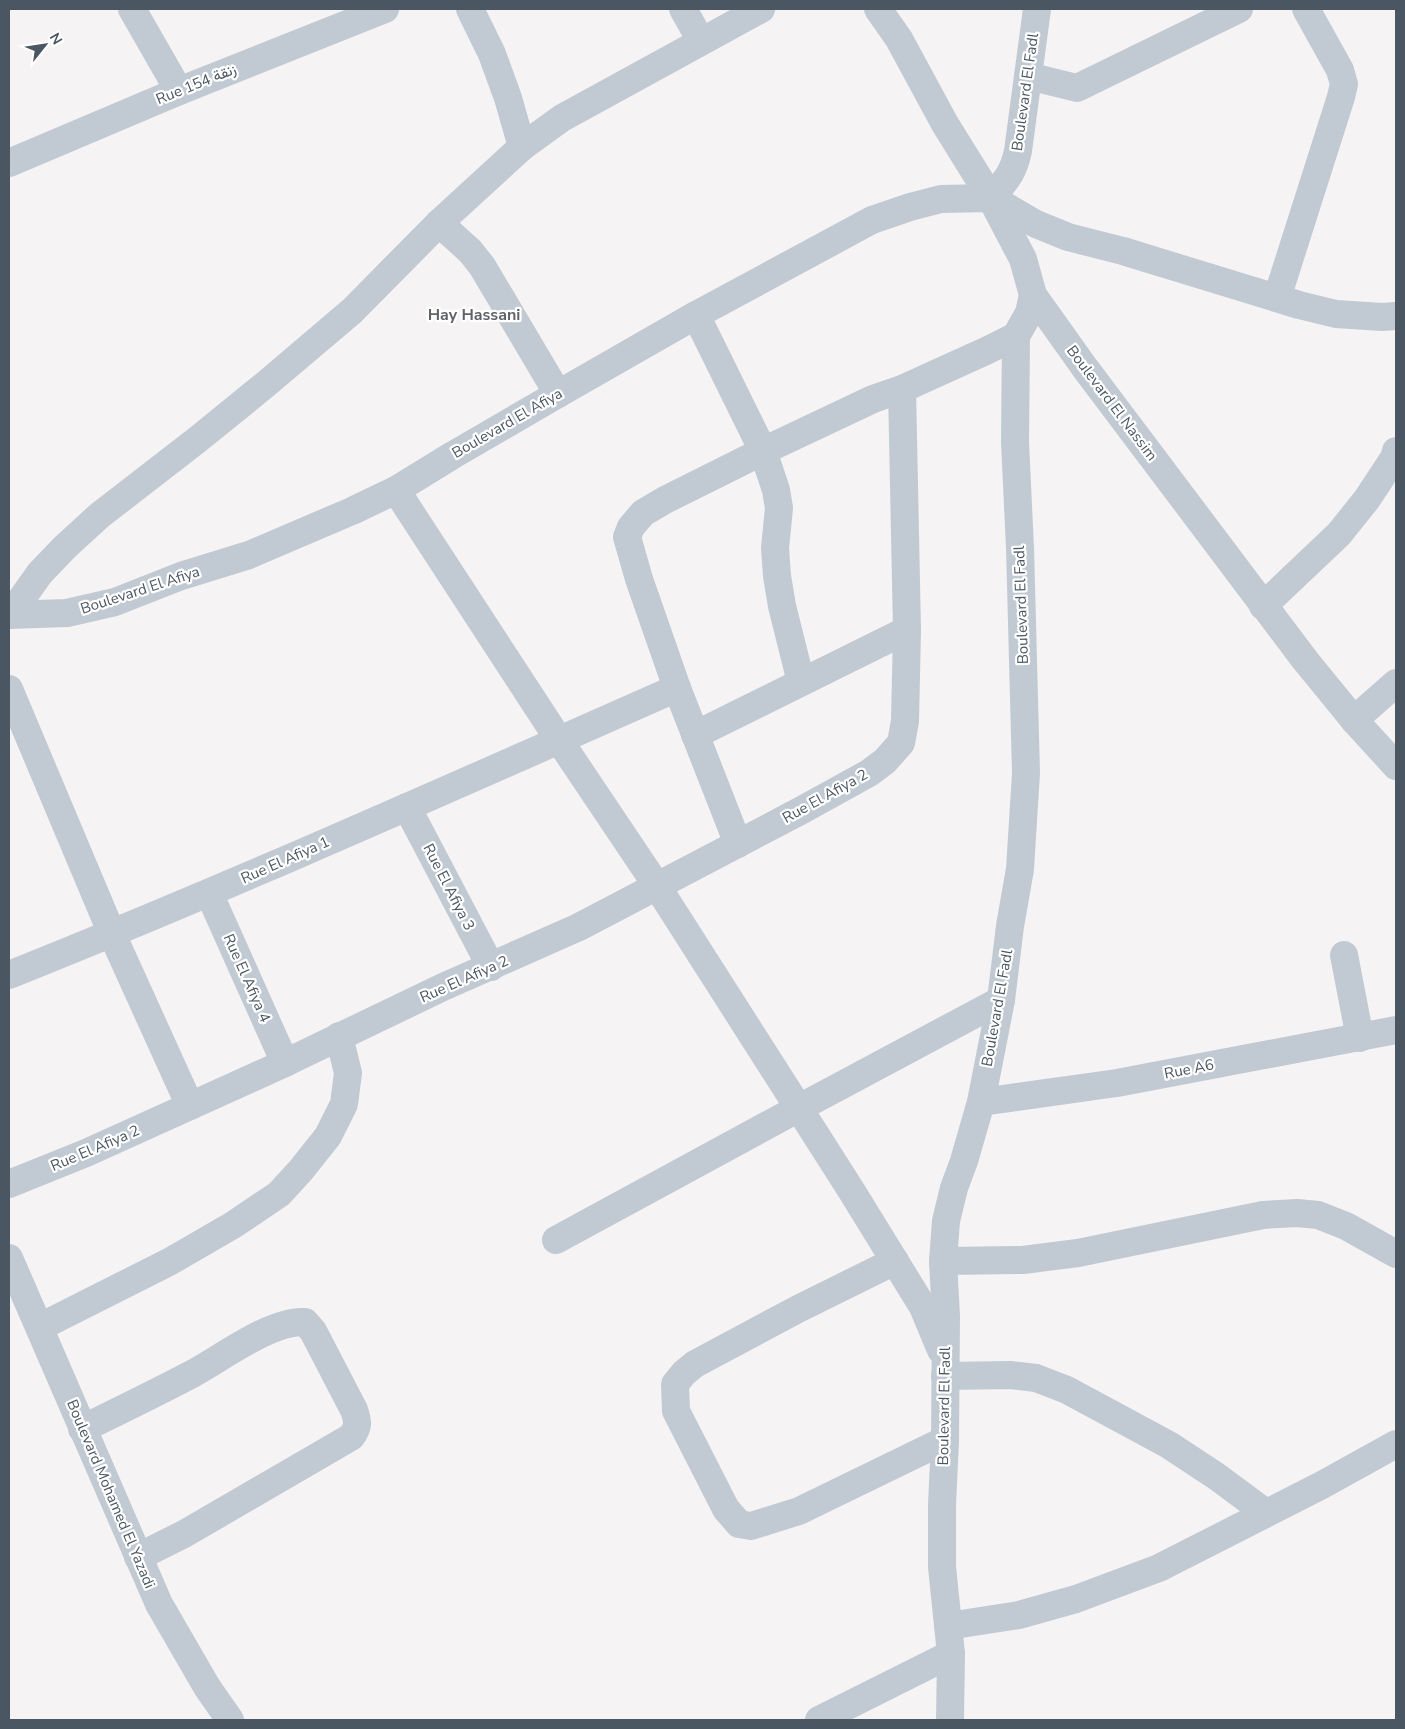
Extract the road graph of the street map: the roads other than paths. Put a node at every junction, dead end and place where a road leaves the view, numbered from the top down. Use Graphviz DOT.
graph roads {
  1 [pos="132,9"];
  2 [pos="385,9"];
  3 [pos="683,9"];
  4 [pos="761,9"];
  5 [pos="878,9"];
  6 [pos="1037,9"];
  7 [pos="1238,9"];
  8 [pos="1306,9"];
  9 [pos="480,12"];
  10 [pos="702,41"];
  11 [pos="1028,76"];
  12 [pos="179,91"];
  13 [pos="522,147"];
  14 [pos="9,162"];
  15 [pos="991,198"];
  16 [pos="439,223"];
  17 [pos="1034,295"];
  18 [pos="1277,298"];
  19 [pos="696,315"];
  20 [pos="1396,316"];
  21 [pos="1016,336"];
  22 [pos="902,389"];
  23 [pos="558,394"];
  24 [pos="762,451"];
  25 [pos="1396,451"];
  26 [pos="396,490"];
  27 [pos="1263,606"];
  28 [pos="9,615"];
  29 [pos="907,630"];
  30 [pos="801,682"];
  31 [pos="1396,683"];
  32 [pos="677,688"];
  33 [pos="9,689"];
  34 [pos="1354,720"];
  35 [pos="695,735"];
  36 [pos="559,740"];
  37 [pos="1396,766"];
  38 [pos="408,807"];
  39 [pos="738,844"];
  40 [pos="657,886"];
  41 [pos="209,892"];
  42 [pos="112,934"];
  43 [pos="1344,954"];
  44 [pos="491,967"];
  45 [pos="9,975"];
  46 [pos="1001,1000"];
  47 [pos="1396,1030"];
  48 [pos="339,1036"];
  49 [pos="1360,1038"];
  50 [pos="285,1063"];
  51 [pos="980,1102"];
  52 [pos="190,1106"];
  53 [pos="799,1108"];
  54 [pos="9,1184"];
  55 [pos="556,1240"];
  56 [pos="1396,1254"];
  57 [pos="9,1258"];
  58 [pos="895,1261"];
  59 [pos="943,1261"];
  60 [pos="40,1327"];
  61 [pos="945,1368"];
  62 [pos="82,1429"];
  63 [pos="945,1440"];
  64 [pos="1396,1444"];
  65 [pos="1266,1513"];
  66 [pos="138,1557"];
  67 [pos="948,1626"];
  68 [pos="951,1654"];
  69 [pos="230,1720"];
  70 [pos="819,1720"];
  71 [pos="950,1720"];
  1 -- 12 [label="street"];
  2 -- 12 [label="street, Rue 154 زنقة"];
  3 -- 10 [label="street"];
  4 -- 10 [label="street"];
  5 -- 15 [label="street, Boulevard El Nassim"];
  6 -- 11 [label="street, Boulevard El Fadl"];
  7 -- 11 [label="street"];
  8 -- 18 [label="street"];
  9 -- 13 [label="street"];
  10 -- 13 [label="street"];
  11 -- 15 [label="street, Boulevard El Fadl"];
  12 -- 14 [label="street, Rue 154 زنقة"];
  13 -- 16 [label="street"];
  15 -- 17 [label="street, Boulevard El Nassim"];
  15 -- 18 [label="street"];
  15 -- 19 [label="street, Boulevard El Afiya"];
  16 -- 23 [label="street"];
  16 -- 28 [label="street"];
  17 -- 21 [label="street, Boulevard El Fadl"];
  17 -- 27 [label="street, Boulevard El Nassim"];
  18 -- 20 [label="street"];
  19 -- 23 [label="street, Boulevard El Afiya"];
  19 -- 24 [label="street"];
  21 -- 22 [label="street"];
  21 -- 46 [label="street, Boulevard El Fadl"];
  22 -- 24 [label="street"];
  22 -- 29 [label="street"];
  23 -- 26 [label="street, Boulevard El Afiya"];
  24 -- 30 [label="street"];
  24 -- 32 [label="street"];
  25 -- 27 [label="street"];
  26 -- 28 [label="street, Boulevard El Afiya"];
  26 -- 36 [label="street"];
  27 -- 34 [label="street, Boulevard El Nassim"];
  29 -- 30 [label="street"];
  29 -- 39 [label="street, Rue El Afiya 2"];
  30 -- 35 [label="street"];
  31 -- 34 [label="street"];
  32 -- 35 [label="street"];
  32 -- 36 [label="street, Rue El Afiya 1"];
  33 -- 42 [label="street"];
  34 -- 37 [label="street, Boulevard El Nassim"];
  35 -- 39 [label="street"];
  36 -- 38 [label="street, Rue El Afiya 1"];
  36 -- 40 [label="street"];
  38 -- 41 [label="street, Rue El Afiya 1"];
  38 -- 44 [label="street, Rue El Afiya 3"];
  39 -- 40 [label="street, Rue El Afiya 2"];
  40 -- 44 [label="street, Rue El Afiya 2"];
  40 -- 53 [label="street"];
  41 -- 42 [label="street, Rue El Afiya 1"];
  41 -- 50 [label="street, Rue El Afiya 4"];
  42 -- 45 [label="street, Rue El Afiya 1"];
  42 -- 52 [label="street"];
  43 -- 49 [label="street"];
  44 -- 48 [label="street, Rue El Afiya 2"];
  46 -- 51 [label="street, Boulevard El Fadl"];
  46 -- 53 [label="street"];
  47 -- 49 [label="street, Rue A6"];
  48 -- 50 [label="street, Rue El Afiya 2"];
  48 -- 60 [label="street"];
  49 -- 51 [label="street, Rue A6"];
  50 -- 52 [label="street, Rue El Afiya 2"];
  51 -- 59 [label="street, Boulevard El Fadl"];
  52 -- 54 [label="street, Rue El Afiya 2"];
  53 -- 55 [label="street"];
  53 -- 58 [label="street"];
  56 -- 59 [label="street"];
  57 -- 60 [label="street, Boulevard Mohamed El Yazadi"];
  58 -- 61 [label="street"];
  58 -- 63 [label="street"];
  59 -- 61 [label="street, Boulevard El Fadl"];
  60 -- 62 [label="street, Boulevard Mohamed El Yazadi"];
  61 -- 63 [label="street, Boulevard El Fadl"];
  61 -- 65 [label="street"];
  62 -- 66 [label="street, Boulevard Mohamed El Yazadi"];
  62 -- 66 [label="street"];
  63 -- 67 [label="street, Boulevard El Fadl"];
  64 -- 65 [label="street"];
  65 -- 67 [label="street"];
  66 -- 69 [label="street, Boulevard Mohamed El Yazadi"];
  67 -- 68 [label="street, Boulevard El Fadl"];
  68 -- 70 [label="street"];
  68 -- 71 [label="street, Boulevard El Fadl"];
}
